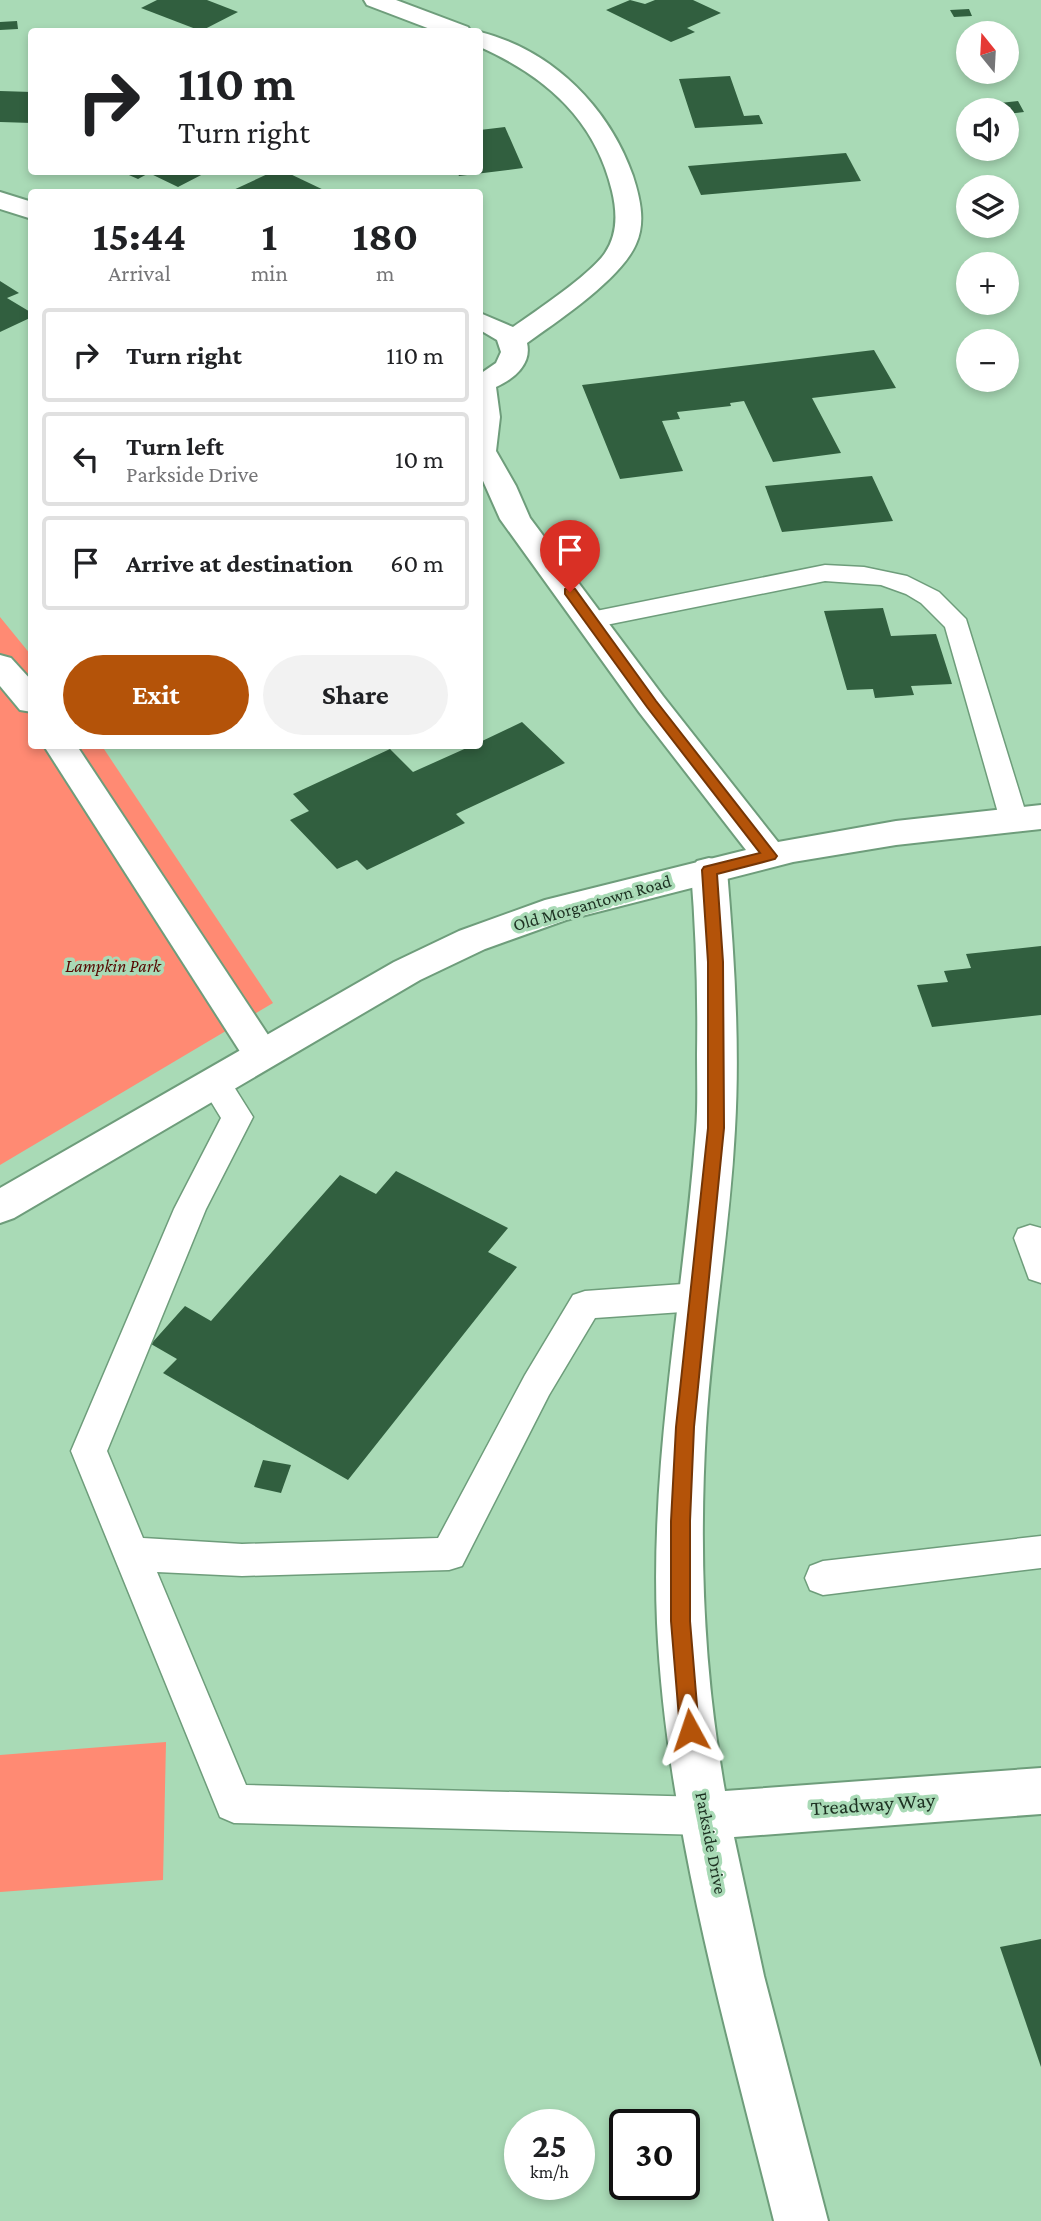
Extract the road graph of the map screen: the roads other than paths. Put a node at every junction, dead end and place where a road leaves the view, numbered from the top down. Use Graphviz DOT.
graph roads {
  1 [pos="375,0"];
  2 [pos="449,28"];
  3 [pos="483,40"];
  4 [pos="0,200"];
  5 [pos="28,210"];
  6 [pos="570,296"];
  7 [pos="483,314"];
  8 [pos="483,322"];
  9 [pos="512,340"];
  10 [pos="483,383"];
  11 [pos="483,401"];
  12 [pos="483,434"];
  13 [pos="483,455"];
  14 [pos="591,620"];
  15 [pos="0,665"];
  16 [pos="28,697"];
  17 [pos="62,749"];
  18 [pos="1028,818"];
  19 [pos="769,856"];
  20 [pos="709,870"];
  21 [pos="261,1054"];
  22 [pos="215,1082"];
  23 [pos="0,1207"];
  24 [pos="1030,1238"];
  25 [pos="1041,1269"];
  26 [pos="697,1297"];
  27 [pos="1041,1552"];
  28 [pos="131,1554"];
  29 [pos="823,1578"];
  30 [pos="1041,1791"];
  31 [pos="705,1816"];
  32 [pos="801,2221"];
  1 -- 2 [label="street"];
  3 -- 6 [label="street"];
  4 -- 5 [label="street"];
  6 -- 7 [label="street"];
  6 -- 9 [label="street"];
  8 -- 9 [label="street"];
  9 -- 10 [label="street"];
  11 -- 12 [label="street"];
  13 -- 14 [label="street"];
  14 -- 18 [label="lane"];
  14 -- 19 [label="street"];
  15 -- 16 [label="street"];
  17 -- 21 [label="street"];
  18 -- 19 [label="street, Old Morgantown Road"];
  19 -- 20 [label="street, Old Morgantown Road"];
  20 -- 21 [label="street, Old Morgantown Road"];
  20 -- 26 [label="street, Parkside Drive"];
  21 -- 22 [label="street, Old Morgantown Road"];
  22 -- 23 [label="street, Old Morgantown Road"];
  22 -- 28 [label="lane"];
  24 -- 25 [label="lane"];
  26 -- 28 [label="lane"];
  26 -- 31 [label="street, Parkside Drive"];
  27 -- 29 [label="lane"];
  28 -- 31 [label="lane"];
  30 -- 31 [label="street, Treadway Way"];
  31 -- 32 [label="street, Parkside Drive"];
}
